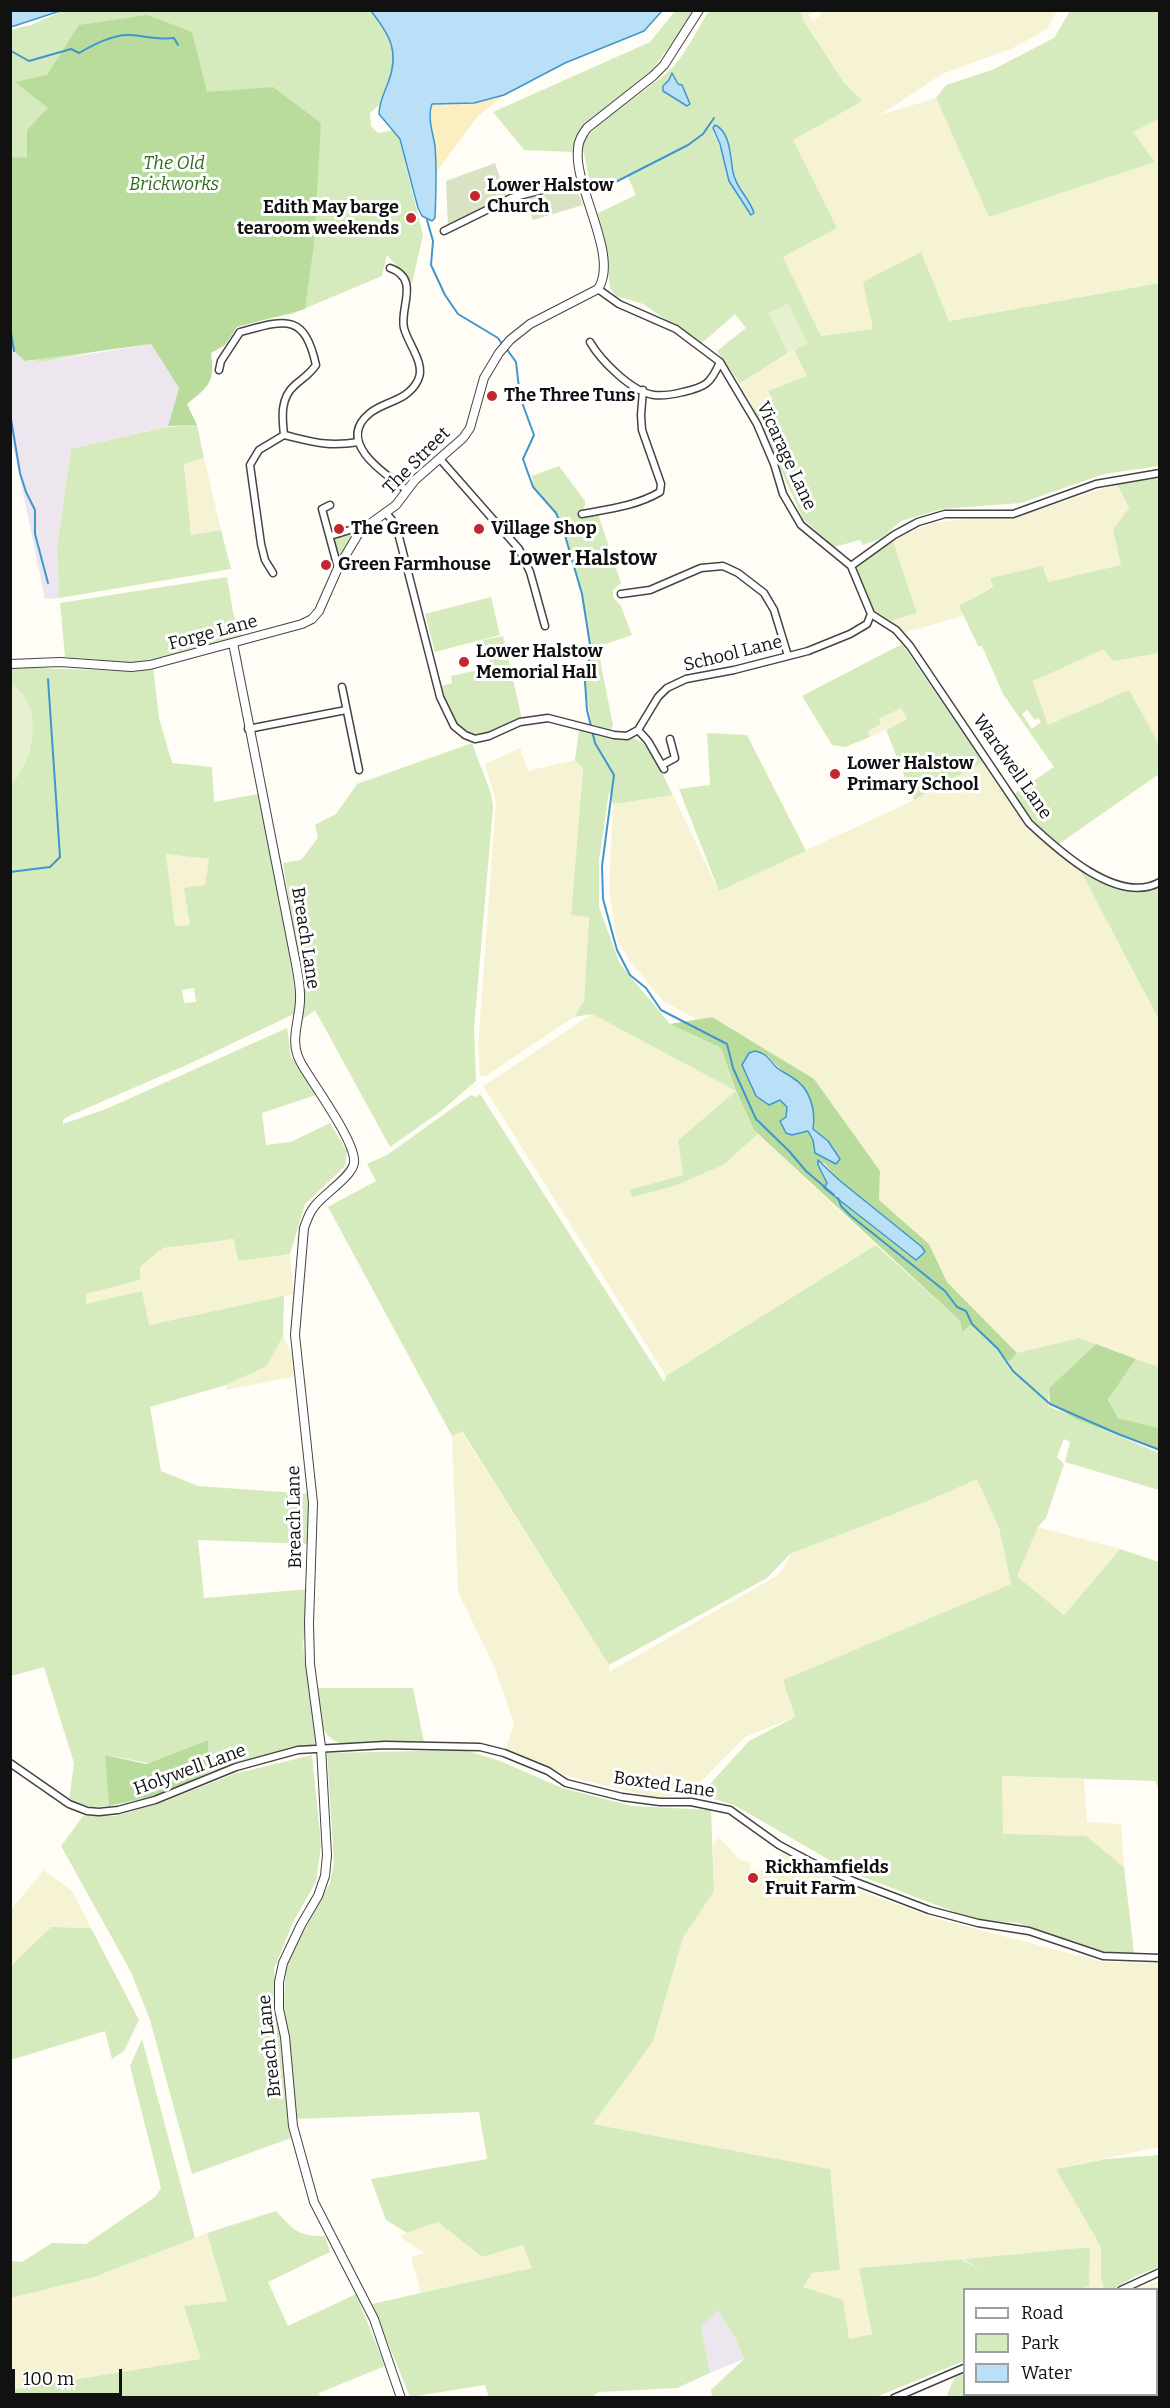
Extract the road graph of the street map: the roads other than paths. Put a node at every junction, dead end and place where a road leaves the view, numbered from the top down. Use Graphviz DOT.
graph roads {
  1 [pos="699,10"];
  2 [pos="584,183"];
  3 [pos="444,231"];
  4 [pos="390,268"];
  5 [pos="598,289"];
  6 [pos="590,342"];
  7 [pos="720,362"];
  8 [pos="219,370"];
  9 [pos="643,390"];
  10 [pos="284,435"];
  11 [pos="359,442"];
  12 [pos="440,459"];
  13 [pos="1160,473"];
  14 [pos="407,490"];
  15 [pos="330,505"];
  16 [pos="386,513"];
  17 [pos="582,514"];
  18 [pos="367,525"];
  19 [pos="330,536"];
  20 [pos="841,557"];
  21 [pos="858,559"];
  22 [pos="850,566"];
  23 [pos="338,568"];
  24 [pos="273,573"];
  25 [pos="621,594"];
  26 [pos="871,614"];
  27 [pos="545,626"];
  28 [pos="233,643"];
  29 [pos="788,656"];
  30 [pos="10,664"];
  31 [pos="342,687"];
  32 [pos="346,710"];
  33 [pos="248,729"];
  34 [pos="638,730"];
  35 [pos="670,739"];
  36 [pos="359,770"];
  37 [pos="1160,882"];
  38 [pos="321,1747"];
  39 [pos="10,1763"];
  40 [pos="1160,1958"];
  41 [pos="1160,2272"];
  42 [pos="1123,2288"];
  43 [pos="963,2368"];
  44 [pos="401,2397"];
  45 [pos="894,2397"];
  1 -- 2 [label="street"];
  2 -- 3 [label="street"];
  2 -- 5 [label="street"];
  4 -- 11 [label="street"];
  5 -- 7 [label="street, Vicarage Lane"];
  5 -- 12 [label="street, The Street"];
  6 -- 9 [label="street"];
  7 -- 9 [label="street"];
  7 -- 20 [label="street, Vicarage Lane"];
  8 -- 10 [label="street"];
  9 -- 17 [label="street"];
  10 -- 11 [label="street"];
  10 -- 24 [label="street"];
  11 -- 14 [label="street"];
  12 -- 14 [label="street, The Street"];
  12 -- 27 [label="street"];
  13 -- 21 [label="street"];
  14 -- 16 [label="street, The Street"];
  15 -- 19 [label="street"];
  16 -- 18 [label="street, The Street"];
  16 -- 34 [label="street"];
  18 -- 19 [label="street"];
  18 -- 23 [label="street, Forge Lane"];
  19 -- 23 [label="street"];
  20 -- 21 [label="street"];
  20 -- 22 [label="street, Vicarage Lane"];
  21 -- 22 [label="street"];
  22 -- 26 [label="street, Vicarage Lane"];
  23 -- 28 [label="street, Forge Lane"];
  25 -- 29 [label="street"];
  26 -- 29 [label="street, School Lane"];
  26 -- 37 [label="street, Wardwell Lane"];
  28 -- 30 [label="street, Forge Lane"];
  28 -- 33 [label="street, Breach Lane"];
  29 -- 34 [label="street, School Lane"];
  31 -- 32 [label="street"];
  32 -- 33 [label="street"];
  32 -- 36 [label="street"];
  33 -- 38 [label="street, Breach Lane"];
  34 -- 35 [label="street"];
  38 -- 39 [label="street, Holywell Lane"];
  38 -- 40 [label="street, Boxted Lane"];
  38 -- 44 [label="street, Breach Lane"];
  41 -- 42 [label="street"];
  43 -- 45 [label="street"];
}
